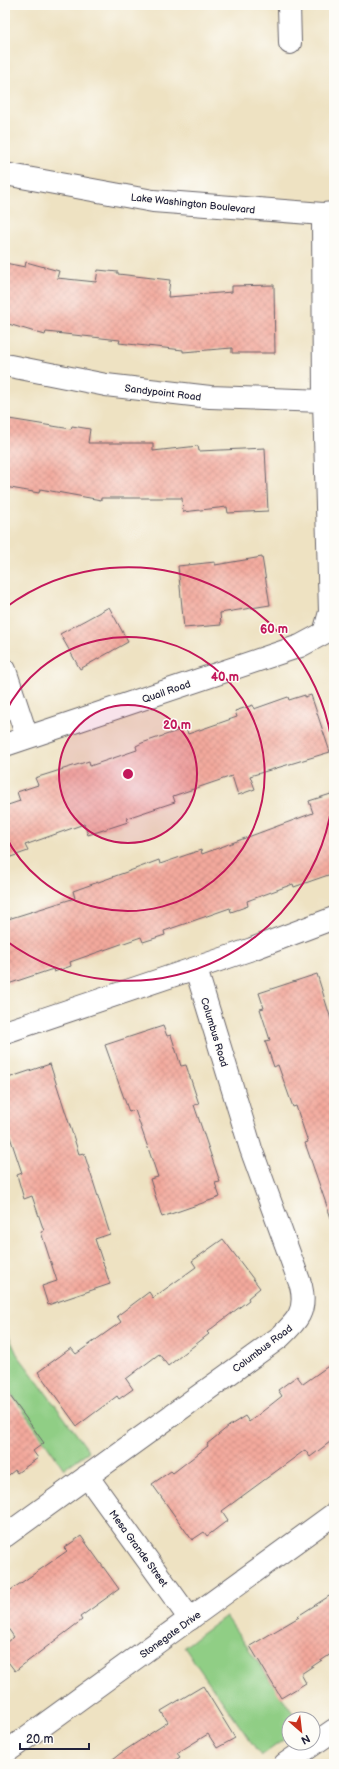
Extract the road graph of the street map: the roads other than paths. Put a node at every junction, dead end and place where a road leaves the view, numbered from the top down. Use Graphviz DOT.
graph roads {
  1 [pos="289,5"];
  2 [pos="290,43"];
  3 [pos="5,174"];
  4 [pos="328,214"];
  5 [pos="5,365"];
  6 [pos="324,401"];
  7 [pos="5,670"];
  8 [pos="27,737"];
  9 [pos="5,744"];
  10 [pos="334,918"];
  11 [pos="196,969"];
  12 [pos="5,1032"];
  13 [pos="87,1476"];
  14 [pos="334,1514"];
  15 [pos="5,1536"];
  16 [pos="190,1619"];
  17 [pos="334,1730"];
  18 [pos="5,1753"];
  19 [pos="285,1764"];
  1 -- 2 [label="street"];
  3 -- 4 [label="street, Lake Washington Boulevard"];
  4 -- 6 [label="street"];
  5 -- 6 [label="street, Sandypoint Road"];
  6 -- 8 [label="street, Quail Road"];
  7 -- 8 [label="street"];
  8 -- 9 [label="street, Quail Road"];
  10 -- 11 [label="street"];
  11 -- 12 [label="street"];
  11 -- 13 [label="street, Columbus Road"];
  13 -- 15 [label="street, Columbus Road"];
  13 -- 16 [label="street, Mesa Grande Street"];
  14 -- 16 [label="street, Stonegate Drive"];
  16 -- 18 [label="street, Stonegate Drive"];
  17 -- 19 [label="street"];
}
